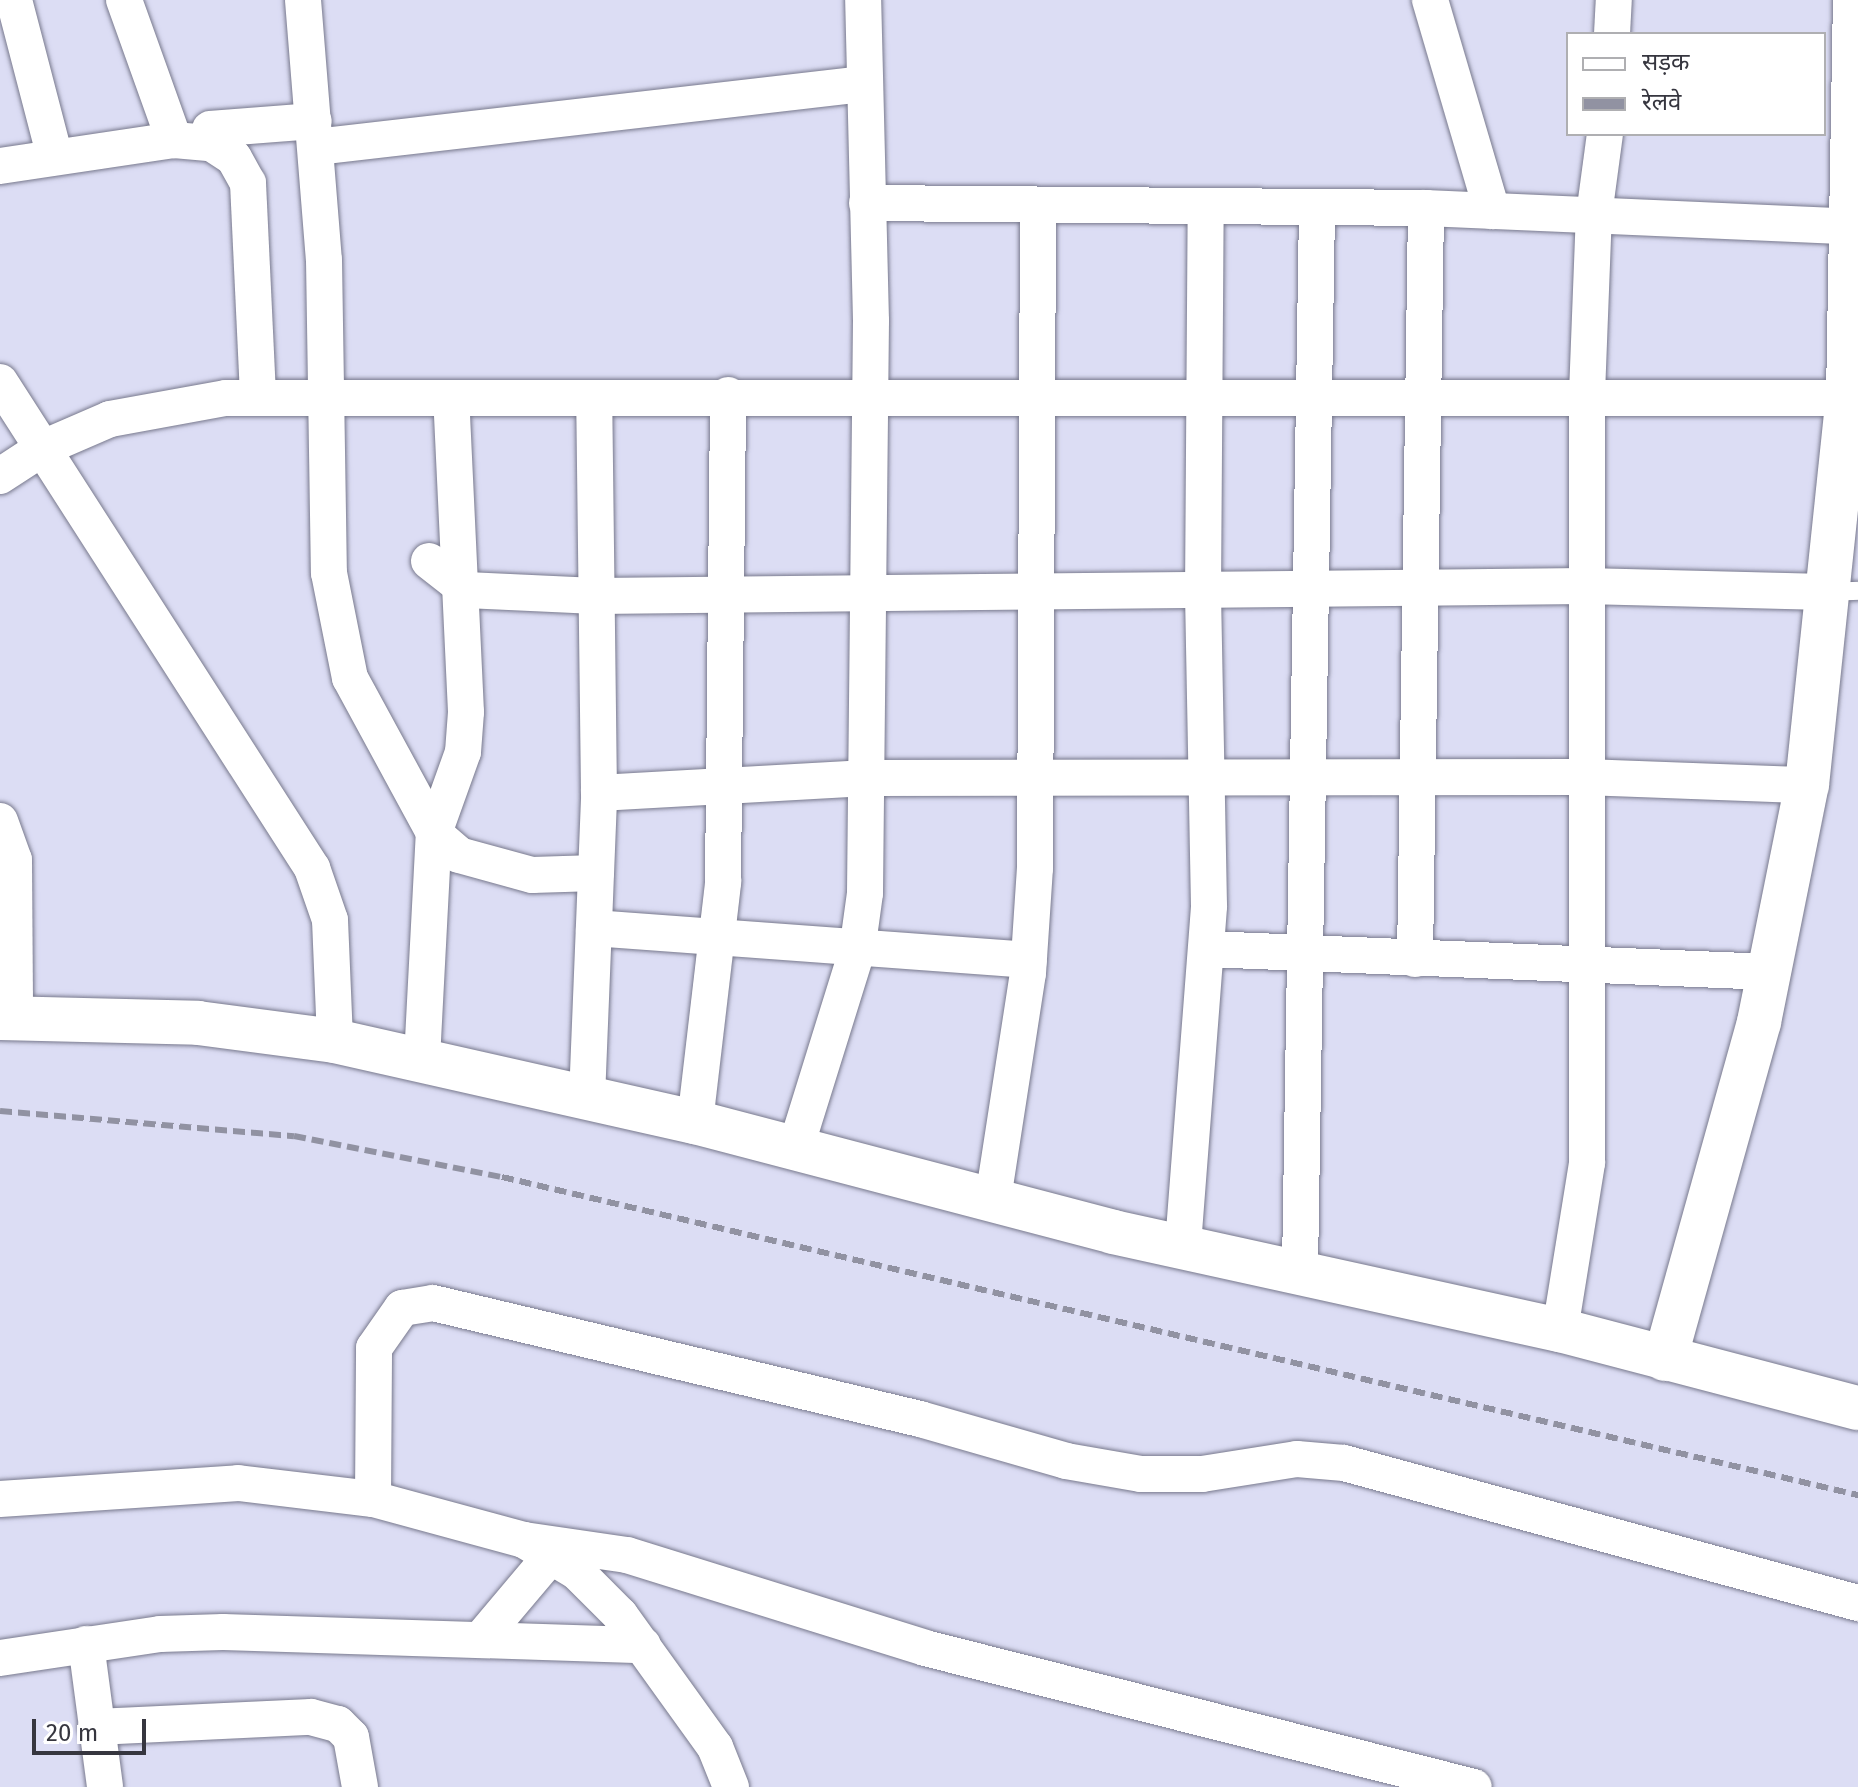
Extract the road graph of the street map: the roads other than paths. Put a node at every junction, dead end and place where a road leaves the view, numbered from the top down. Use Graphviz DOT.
graph roads {
  1 [pos="14,0"];
  2 [pos="124,0"];
  3 [pos="303,0"];
  4 [pos="863,0"];
  5 [pos="1430,0"];
  6 [pos="1614,0"];
  7 [pos="1855,0"];
  8 [pos="1612,32"];
  9 [pos="864,84"];
  10 [pos="210,129"];
  11 [pos="315,134"];
  12 [pos="1605,136"];
  13 [pos="174,140"];
  14 [pos="55,157"];
  15 [pos="0,166"];
  16 [pos="867,203"];
  17 [pos="1038,206"];
  18 [pos="1206,208"];
  19 [pos="1317,208"];
  20 [pos="1426,208"];
  21 [pos="1492,211"];
  22 [pos="1594,215"];
  23 [pos="1857,227"];
  24 [pos="0,382"];
  25 [pos="1587,394"];
  26 [pos="728,395"];
  27 [pos="869,396"];
  28 [pos="1037,396"];
  29 [pos="1206,396"];
  30 [pos="1317,397"];
  31 [pos="258,398"];
  32 [pos="594,398"];
  33 [pos="1848,398"];
  34 [pos="326,399"];
  35 [pos="451,399"];
  36 [pos="1420,399"];
  37 [pos="43,448"];
  38 [pos="0,476"];
  39 [pos="429,561"];
  40 [pos="1585,586"];
  41 [pos="461,587"];
  42 [pos="1422,591"];
  43 [pos="1842,592"];
  44 [pos="869,593"];
  45 [pos="1203,593"];
  46 [pos="1312,593"];
  47 [pos="1037,594"];
  48 [pos="596,596"];
  49 [pos="728,596"];
  50 [pos="1038,777"];
  51 [pos="1584,777"];
  52 [pos="867,778"];
  53 [pos="1417,779"];
  54 [pos="1311,780"];
  55 [pos="1207,781"];
  56 [pos="727,783"];
  57 [pos="1807,785"];
  58 [pos="599,793"];
  59 [pos="0,821"];
  60 [pos="434,833"];
  61 [pos="596,873"];
  62 [pos="594,928"];
  63 [pos="719,939"];
  64 [pos="1207,949"];
  65 [pos="857,951"];
  66 [pos="1307,957"];
  67 [pos="1415,959"];
  68 [pos="1029,960"];
  69 [pos="1587,961"];
  70 [pos="1770,972"];
  71 [pos="8,1018"];
  72 [pos="335,1041"];
  73 [pos="422,1059"];
  74 [pos="587,1098"];
  75 [pos="695,1122"];
  76 [pos="795,1150"];
  77 [pos="993,1199"];
  78 [pos="1183,1245"];
  79 [pos="1300,1269"];
  80 [pos="1560,1330"];
  81 [pos="1665,1359"];
  82 [pos="1858,1408"];
  83 [pos="0,1499"];
  84 [pos="373,1499"];
  85 [pos="538,1548"];
  86 [pos="1858,1603"];
  87 [pos="480,1640"];
  88 [pos="86,1644"];
  89 [pos="643,1645"];
  90 [pos="0,1658"];
  91 [pos="96,1727"];
  92 [pos="1468,1786"];
  93 [pos="105,1787"];
  94 [pos="360,1787"];
  95 [pos="731,1787"];
  1 -- 14 [label="street"];
  2 -- 13 [label="street"];
  3 -- 11 [label="street"];
  4 -- 9 [label="street"];
  5 -- 21 [label="street"];
  6 -- 8 [label="street"];
  7 -- 23 [label="street"];
  9 -- 11 [label="street"];
  9 -- 16 [label="street"];
  10 -- 11 [label="street"];
  11 -- 34 [label="street"];
  12 -- 22 [label="street"];
  13 -- 14 [label="street"];
  13 -- 31 [label="street"];
  14 -- 15 [label="street"];
  16 -- 17 [label="street"];
  16 -- 27 [label="street"];
  17 -- 18 [label="street"];
  17 -- 28 [label="street"];
  18 -- 19 [label="street"];
  18 -- 29 [label="street"];
  19 -- 20 [label="street"];
  19 -- 30 [label="street"];
  20 -- 21 [label="street"];
  20 -- 36 [label="street"];
  21 -- 22 [label="street"];
  22 -- 23 [label="street"];
  22 -- 25 [label="street"];
  23 -- 33 [label="street"];
  24 -- 37 [label="street"];
  25 -- 33 [label="street"];
  25 -- 36 [label="street"];
  25 -- 40 [label="street"];
  26 -- 27 [label="street"];
  26 -- 32 [label="street"];
  26 -- 49 [label="street"];
  27 -- 28 [label="street"];
  27 -- 44 [label="street"];
  28 -- 29 [label="street"];
  28 -- 47 [label="street"];
  29 -- 30 [label="street"];
  29 -- 45 [label="street"];
  30 -- 36 [label="street"];
  30 -- 46 [label="street"];
  31 -- 34 [label="street"];
  31 -- 37 [label="street"];
  32 -- 35 [label="street"];
  32 -- 48 [label="street"];
  33 -- 43 [label="street"];
  34 -- 35 [label="street"];
  34 -- 60 [label="street"];
  35 -- 41 [label="street"];
  36 -- 42 [label="street"];
  37 -- 38 [label="street"];
  37 -- 72 [label="street"];
  39 -- 41 [label="street"];
  40 -- 42 [label="street"];
  40 -- 43 [label="street"];
  40 -- 51 [label="street"];
  41 -- 48 [label="street"];
  41 -- 60 [label="street"];
  42 -- 46 [label="street"];
  42 -- 53 [label="street"];
  43 -- 57 [label="street"];
  44 -- 47 [label="street"];
  44 -- 49 [label="street"];
  44 -- 52 [label="street"];
  45 -- 46 [label="street"];
  45 -- 47 [label="street"];
  45 -- 55 [label="street"];
  46 -- 54 [label="street"];
  47 -- 50 [label="street"];
  48 -- 49 [label="street"];
  48 -- 58 [label="street"];
  49 -- 56 [label="street"];
  50 -- 52 [label="street"];
  50 -- 55 [label="street"];
  50 -- 68 [label="street"];
  51 -- 53 [label="street"];
  51 -- 57 [label="street"];
  51 -- 69 [label="street"];
  52 -- 56 [label="street"];
  52 -- 65 [label="street"];
  53 -- 54 [label="street"];
  53 -- 67 [label="street"];
  54 -- 55 [label="street"];
  54 -- 66 [label="street"];
  55 -- 64 [label="street"];
  56 -- 58 [label="street"];
  56 -- 63 [label="street"];
  57 -- 70 [label="street"];
  58 -- 61 [label="street"];
  59 -- 71 [label="street"];
  60 -- 61 [label="street"];
  60 -- 73 [label="street"];
  61 -- 62 [label="street"];
  62 -- 63 [label="street"];
  62 -- 74 [label="street"];
  63 -- 65 [label="street"];
  63 -- 75 [label="street"];
  64 -- 66 [label="street"];
  64 -- 78 [label="street"];
  65 -- 68 [label="street"];
  65 -- 76 [label="street"];
  66 -- 67 [label="street"];
  66 -- 79 [label="street"];
  67 -- 69 [label="street"];
  68 -- 77 [label="street"];
  69 -- 70 [label="street"];
  69 -- 80 [label="street"];
  70 -- 81 [label="street"];
  71 -- 72 [label="street"];
  72 -- 73 [label="street"];
  73 -- 74 [label="street"];
  74 -- 75 [label="street"];
  75 -- 76 [label="street"];
  76 -- 77 [label="street"];
  77 -- 78 [label="street"];
  78 -- 79 [label="street"];
  79 -- 80 [label="street"];
  80 -- 81 [label="street"];
  81 -- 82 [label="street"];
  83 -- 84 [label="street"];
  84 -- 85 [label="street"];
  84 -- 86 [label="street"];
  85 -- 87 [label="street"];
  85 -- 89 [label="street"];
  85 -- 92 [label="street"];
  87 -- 88 [label="street"];
  87 -- 89 [label="street"];
  88 -- 90 [label="street"];
  88 -- 91 [label="street"];
  89 -- 95 [label="street"];
  91 -- 93 [label="street"];
  91 -- 94 [label="street"];
}
